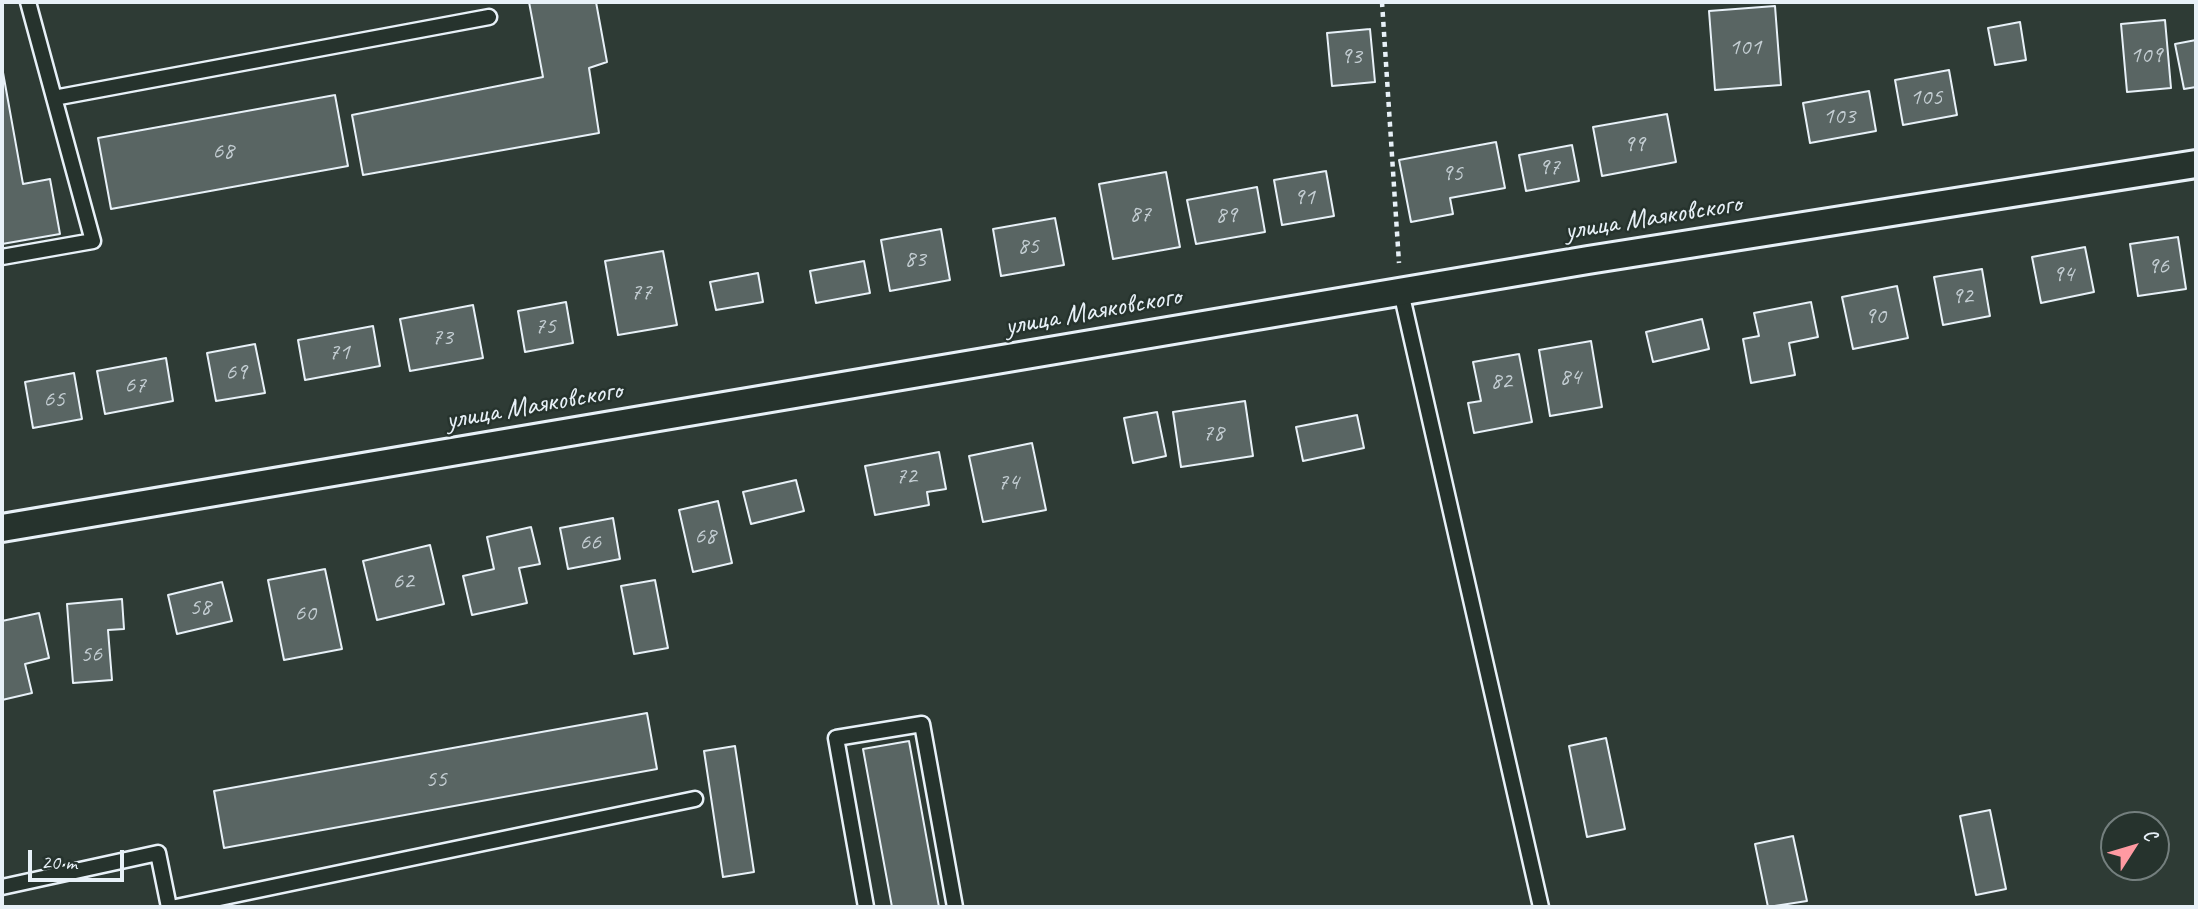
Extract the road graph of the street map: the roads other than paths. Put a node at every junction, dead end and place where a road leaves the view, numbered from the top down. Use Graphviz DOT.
graph roads {
  1 [pos="28,2"];
  2 [pos="489,17"];
  3 [pos="54,98"];
  4 [pos="2196,164"];
  5 [pos="2,257"];
  6 [pos="1401,292"];
  7 [pos="2,528"];
  8 [pos="695,799"];
  9 [pos="2,887"];
  10 [pos="169,907"];
  11 [pos="176,907"];
  12 [pos="866,907"];
  13 [pos="955,907"];
  14 [pos="1541,907"];
  1 -- 3 [label="lane"];
  2 -- 3 [label="lane"];
  3 -- 5 [label="lane"];
  4 -- 6 [label="street, улица Маяковского"];
  6 -- 7 [label="street, улица Маяковского"];
  6 -- 14 [label="lane"];
  8 -- 11 [label="lane"];
  9 -- 10 [label="lane"];
  12 -- 13 [label="lane"];
}
